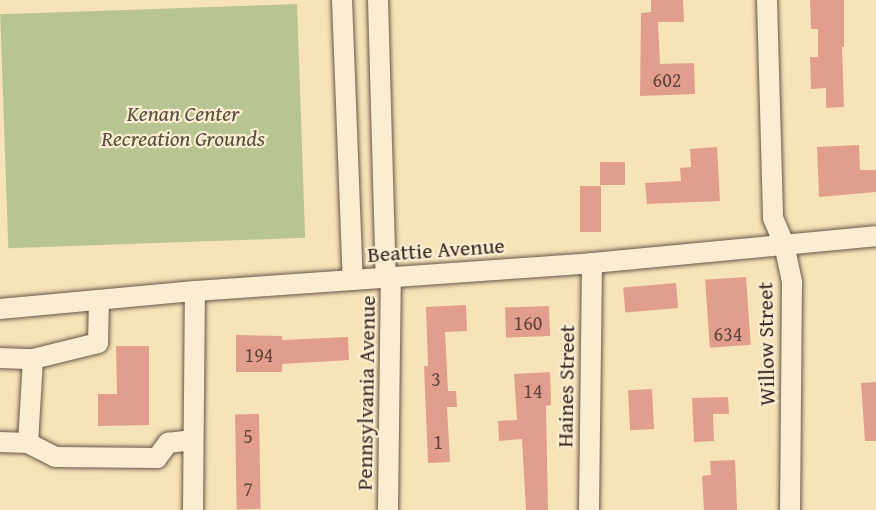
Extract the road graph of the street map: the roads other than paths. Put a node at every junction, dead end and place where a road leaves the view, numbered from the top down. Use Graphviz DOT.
graph roads {
  1 [pos="342,0"];
  2 [pos="378,0"];
  3 [pos="767,0"];
  4 [pos="876,236"];
  5 [pos="784,244"];
  6 [pos="592,262"];
  7 [pos="388,278"];
  8 [pos="353,280"];
  9 [pos="195,291"];
  10 [pos="99,300"];
  11 [pos="0,309"];
  12 [pos="0,358"];
  13 [pos="33,359"];
  14 [pos="193,440"];
  15 [pos="0,442"];
  16 [pos="28,443"];
  17 [pos="193,510"];
  18 [pos="388,510"];
  19 [pos="589,510"];
  20 [pos="790,510"];
  1 -- 8 [label="street"];
  2 -- 7 [label="street, Pennsylvania Avenue"];
  3 -- 5 [label="street, Willow Street"];
  4 -- 5 [label="street, Beattie Avenue"];
  5 -- 6 [label="street, Beattie Avenue"];
  5 -- 20 [label="street, Willow Street"];
  6 -- 7 [label="street, Beattie Avenue"];
  6 -- 19 [label="street, Haines Street"];
  7 -- 8 [label="street, Beattie Avenue"];
  7 -- 18 [label="street, Pennsylvania Avenue"];
  8 -- 9 [label="street, Beattie Avenue"];
  9 -- 10 [label="street, Beattie Avenue"];
  9 -- 14 [label="street"];
  10 -- 11 [label="street, Beattie Avenue"];
  10 -- 13 [label="street"];
  12 -- 13 [label="street"];
  13 -- 16 [label="street"];
  14 -- 16 [label="street"];
  14 -- 17 [label="street"];
  15 -- 16 [label="street"];
}
